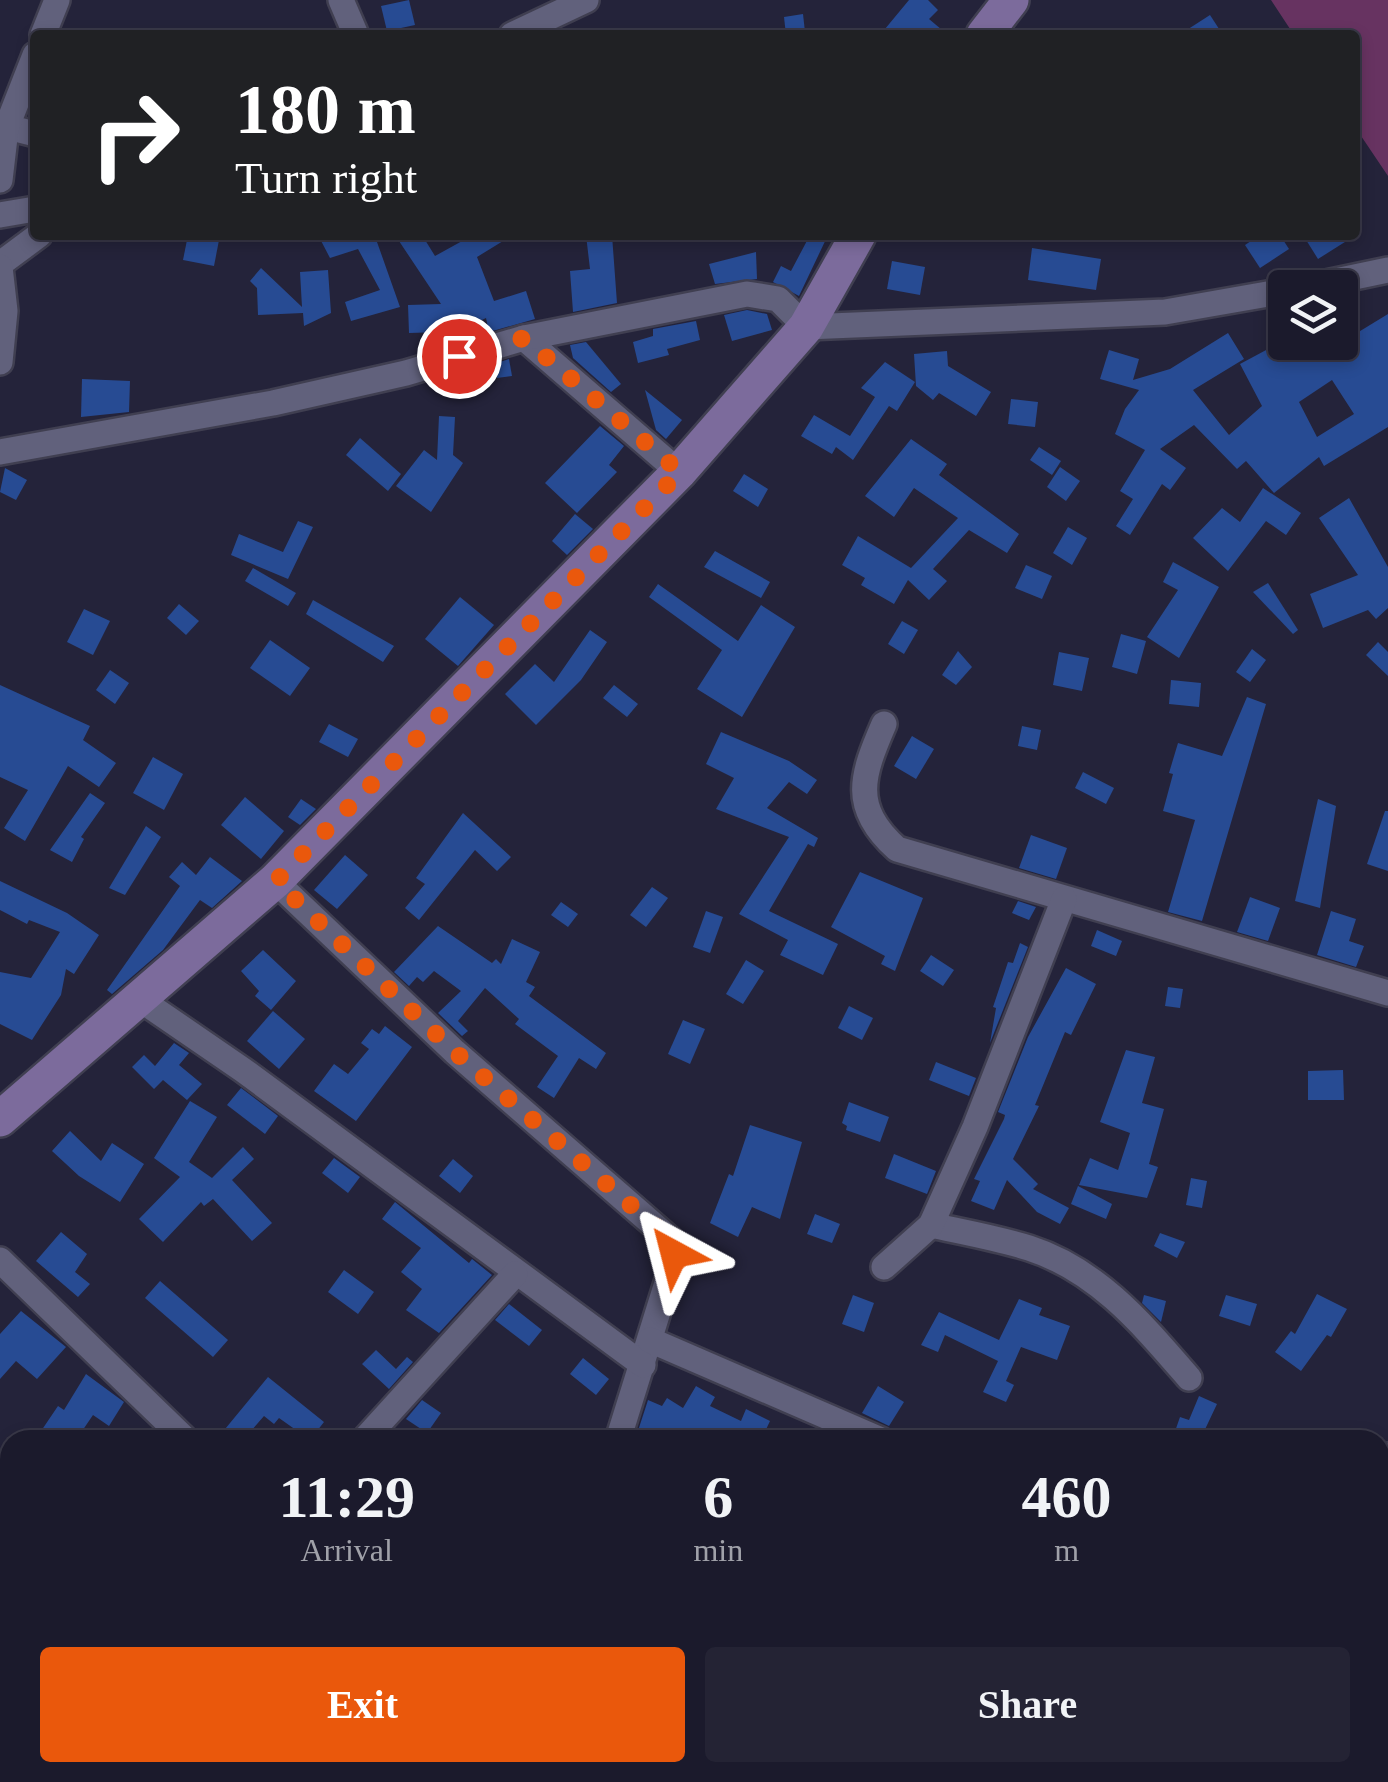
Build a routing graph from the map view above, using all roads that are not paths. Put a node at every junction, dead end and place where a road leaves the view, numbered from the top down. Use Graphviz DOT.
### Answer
graph roads {
  1 [pos="57,0"];
  2 [pos="341,0"];
  3 [pos="586,0"];
  4 [pos="1011,0"];
  5 [pos="45,30"];
  6 [pos="354,30"];
  7 [pos="523,30"];
  8 [pos="988,30"];
  9 [pos="30,67"];
  10 [pos="3,127"];
  11 [pos="30,133"];
  12 [pos="0,180"];
  13 [pos="30,210"];
  14 [pos="0,215"];
  15 [pos="32,240"];
  16 [pos="855,240"];
  17 [pos="0,265"];
  18 [pos="1388,270"];
  19 [pos="1358,276"];
  20 [pos="1268,293"];
  21 [pos="806,327"];
  22 [pos="524,338"];
  23 [pos="0,362"];
  24 [pos="0,452"];
  25 [pos="680,472"];
  26 [pos="884,724"];
  27 [pos="276,881"];
  28 [pos="1064,899"];
  29 [pos="1388,993"];
  30 [pos="141,1000"];
  31 [pos="0,1119"];
  32 [pos="930,1224"];
  33 [pos="0,1260"];
  34 [pos="884,1267"];
  35 [pos="515,1274"];
  36 [pos="650,1340"];
  37 [pos="643,1365"];
  38 [pos="1190,1378"];
  39 [pos="176,1430"];
  40 [pos="373,1430"];
  41 [pos="621,1430"];
  42 [pos="859,1430"];
  1 -- 5 [label="street"];
  2 -- 6 [label="street"];
  3 -- 7 [label="street"];
  4 -- 8 [label="street"];
  9 -- 10 [label="street"];
  10 -- 11 [label="street"];
  10 -- 12 [label="street"];
  13 -- 14 [label="street"];
  15 -- 17 [label="street"];
  16 -- 21 [label="street"];
  17 -- 23 [label="street"];
  18 -- 19 [label="street"];
  20 -- 21 [label="street"];
  21 -- 22 [label="street"];
  21 -- 25 [label="street"];
  22 -- 24 [label="street"];
  22 -- 25 [label="street"];
  25 -- 27 [label="street"];
  26 -- 28 [label="street"];
  27 -- 30 [label="street"];
  27 -- 36 [label="street"];
  28 -- 29 [label="street"];
  28 -- 32 [label="street"];
  30 -- 31 [label="street"];
  30 -- 35 [label="street"];
  32 -- 34 [label="street"];
  32 -- 38 [label="street"];
  33 -- 39 [label="street"];
  35 -- 37 [label="street"];
  35 -- 40 [label="street"];
  36 -- 37 [label="street"];
  36 -- 42 [label="street"];
  37 -- 41 [label="street"];
}
